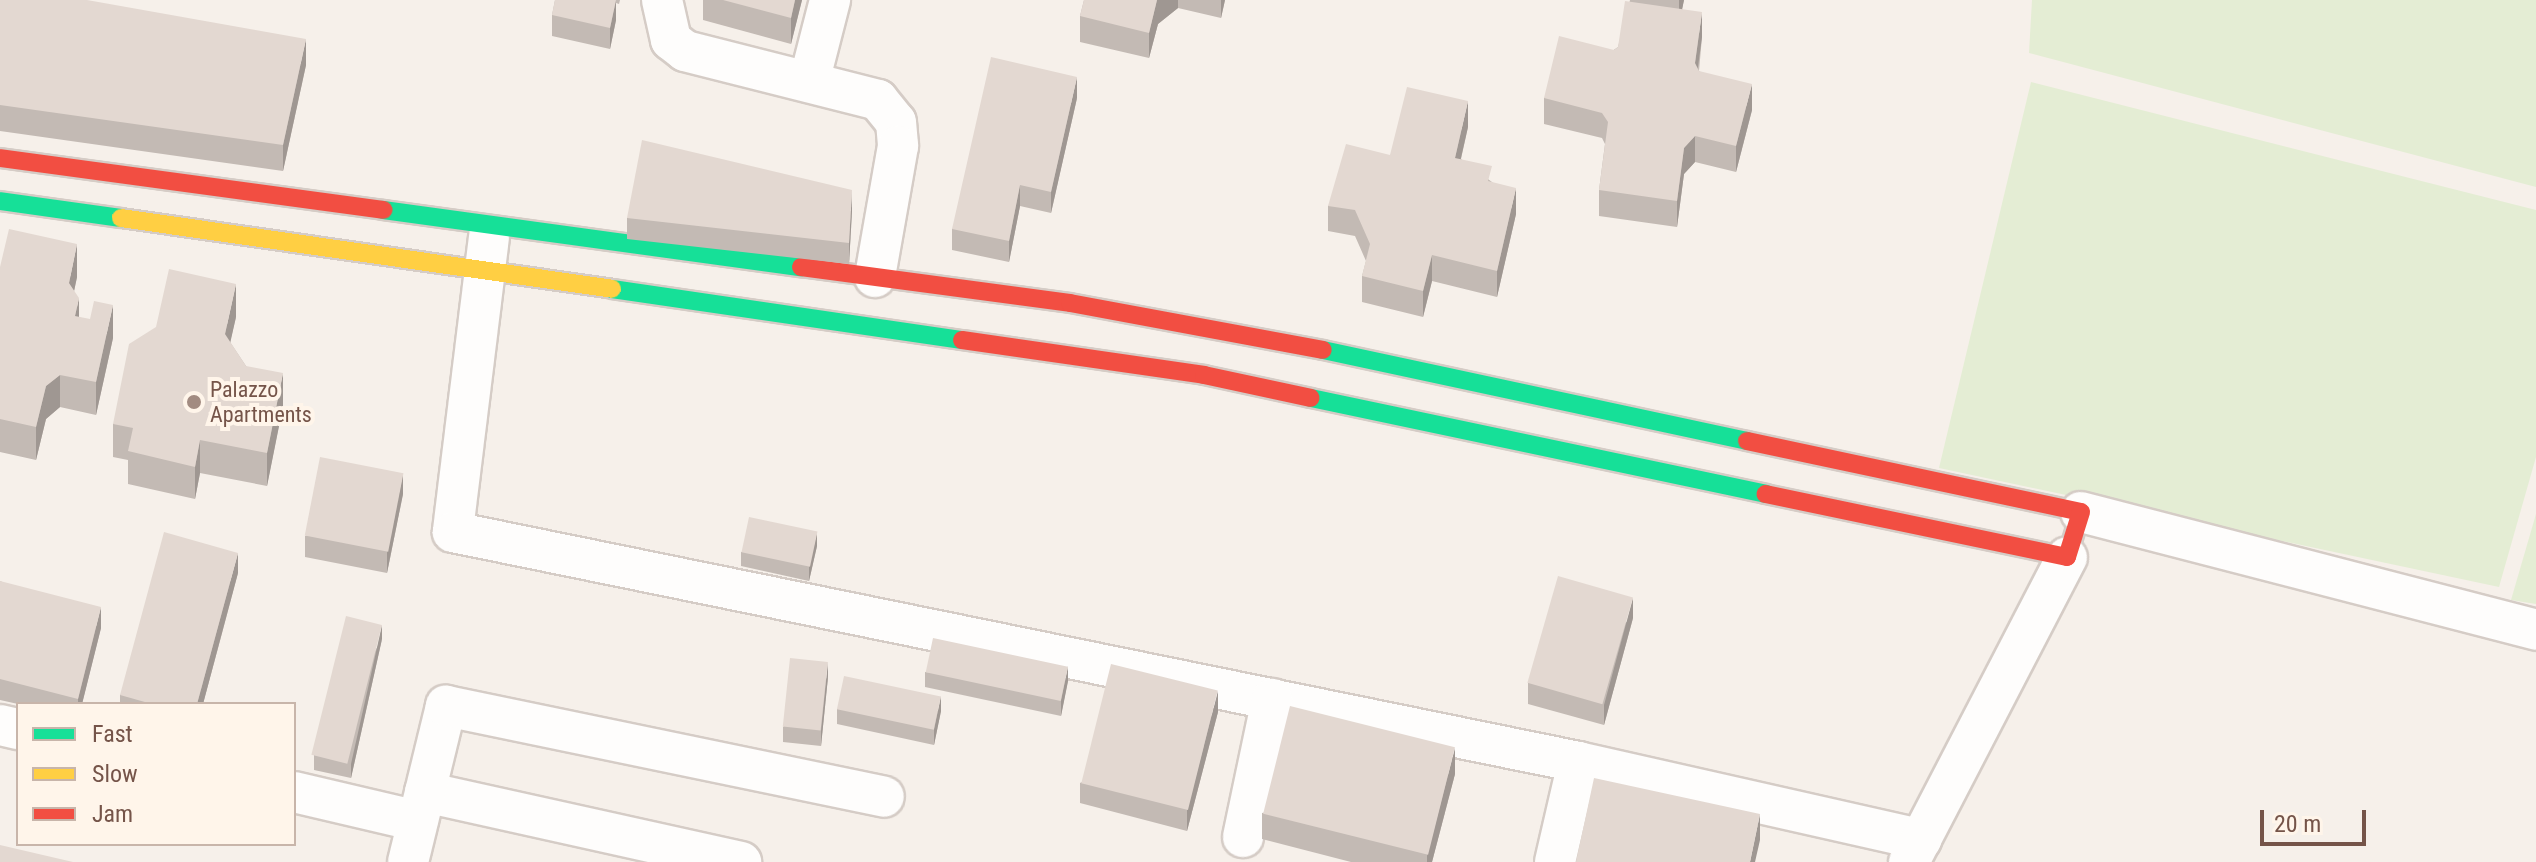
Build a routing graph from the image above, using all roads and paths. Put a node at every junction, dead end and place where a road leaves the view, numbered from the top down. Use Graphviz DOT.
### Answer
graph roads {
  1 [pos="662,0"];
  2 [pos="830,0"];
  3 [pos="809,82"];
  4 [pos="0,158"];
  5 [pos="0,201"];
  6 [pos="490,227"];
  7 [pos="484,273"];
  8 [pos="875,277"];
  9 [pos="2081,512"];
  10 [pos="2067,557"];
  11 [pos="2536,630"];
  12 [pos="1272,699"];
  13 [pos="1578,762"];
  14 [pos="296,792"];
  15 [pos="884,797"];
  16 [pos="422,806"];
  17 [pos="1243,837"];
  18 [pos="1915,851"];
  19 [pos="408,862"];
  20 [pos="741,862"];
  21 [pos="1555,862"];
  1 -- 3 [label="street"];
  2 -- 3 [label="street"];
  3 -- 8 [label="street"];
  4 -- 6 [label="street"];
  5 -- 7 [label="street"];
  6 -- 7 [label="street"];
  6 -- 8 [label="street"];
  7 -- 10 [label="street"];
  7 -- 12 [label="street"];
  8 -- 9 [label="street"];
  9 -- 10 [label="street"];
  9 -- 11 [label="street"];
  10 -- 18 [label="street"];
  12 -- 13 [label="street"];
  12 -- 17 [label="street"];
  13 -- 18 [label="street"];
  13 -- 21 [label="street"];
  14 -- 16 [label="street"];
  15 -- 16 [label="street"];
  16 -- 19 [label="street"];
  16 -- 20 [label="street"];
}
